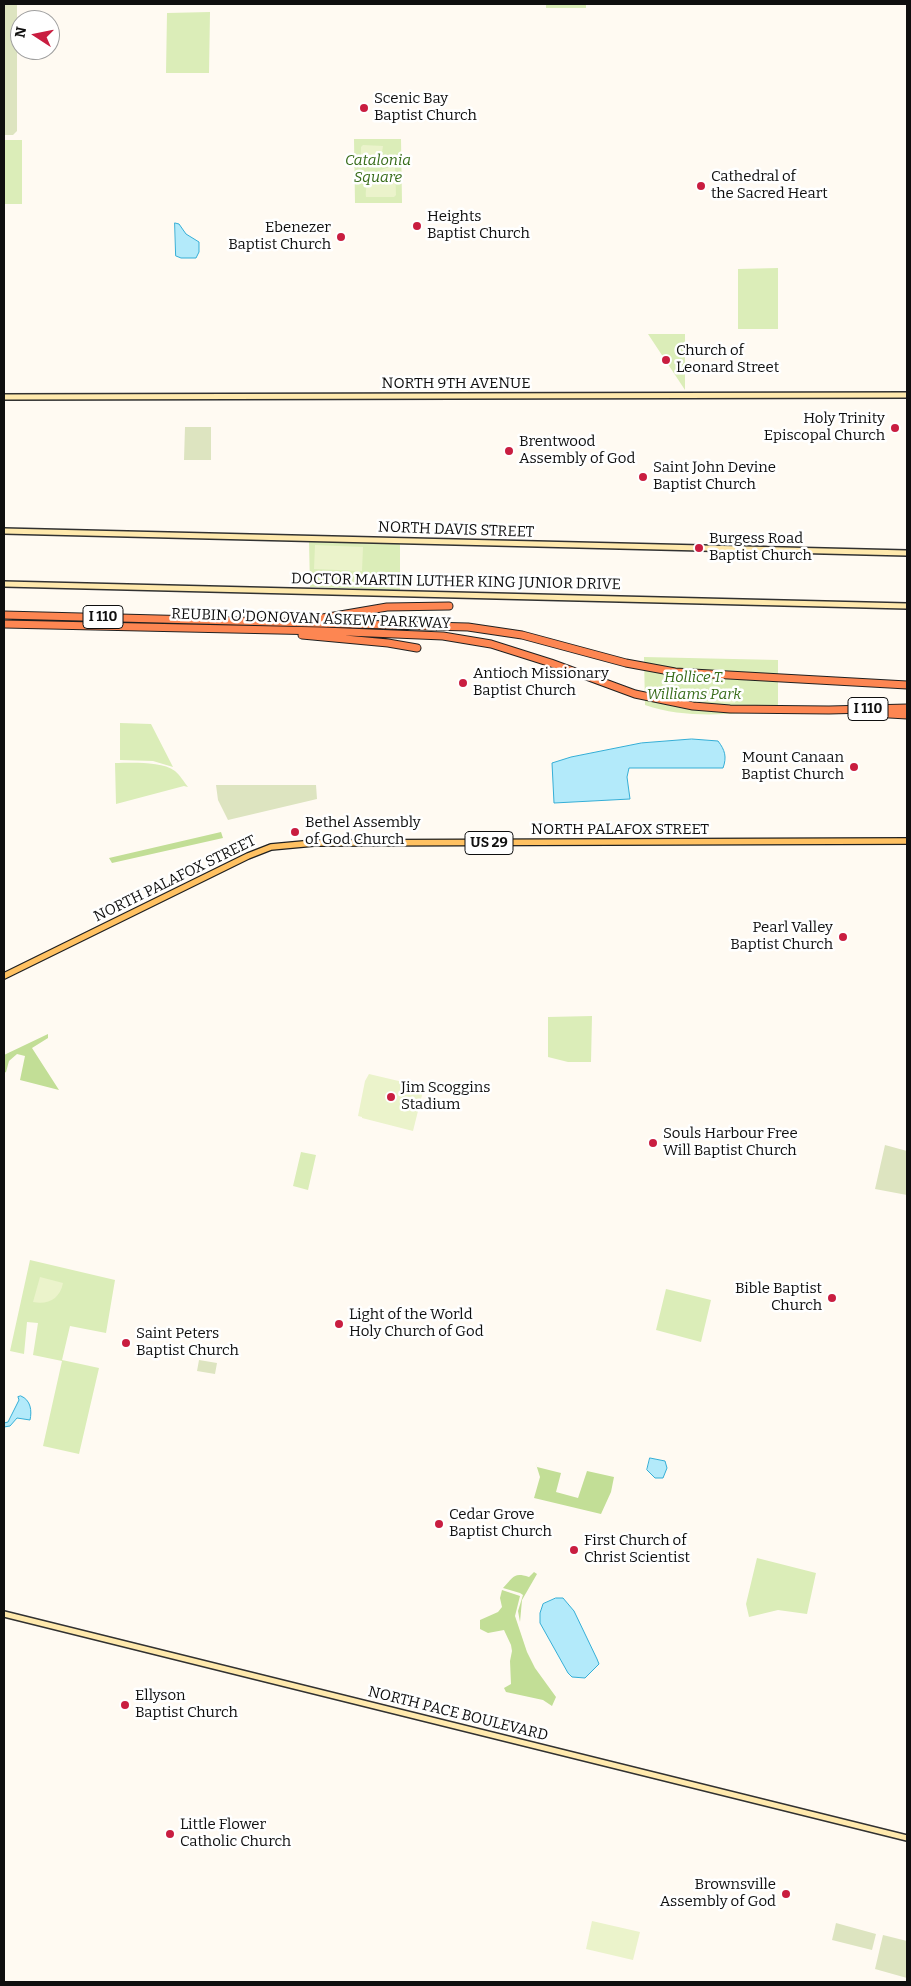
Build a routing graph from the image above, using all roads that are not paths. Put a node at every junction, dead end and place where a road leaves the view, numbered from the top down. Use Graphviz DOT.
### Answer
graph roads {
  1 [pos="907,395"];
  2 [pos="4,397"];
  3 [pos="4,531"];
  4 [pos="907,553"];
  5 [pos="4,584"];
  6 [pos="450,606"];
  7 [pos="907,606"];
  8 [pos="4,614"];
  9 [pos="292,623"];
  10 [pos="4,624"];
  11 [pos="202,624"];
  12 [pos="255,630"];
  13 [pos="417,648"];
  14 [pos="805,680"];
  15 [pos="907,680"];
  16 [pos="907,685"];
  17 [pos="907,708"];
  18 [pos="829,710"];
  19 [pos="907,715"];
  20 [pos="907,842"];
  21 [pos="4,976"];
  22 [pos="4,1614"];
  23 [pos="907,1838"];
  1 -- 2 [label="main road, NORTH 9TH AVENUE"];
  3 -- 4 [label="main road, NORTH DAVIS STREET"];
  5 -- 7 [label="main road, DOCTOR MARTIN LUTHER KING JUNIOR DRIVE"];
  6 -- 9 [label="highway"];
  8 -- 11 [label="highway, REUBIN O'DONOVAN ASKEW PARKWAY / I 110"];
  9 -- 11 [label="highway, REUBIN O'DONOVAN ASKEW PARKWAY / I 110"];
  9 -- 14 [label="highway, REUBIN O'DONOVAN ASKEW PARKWAY / I 110"];
  10 -- 11 [label="highway, REUBIN O'DONOVAN ASKEW PARKWAY / I 110"];
  11 -- 12 [label="highway, REUBIN O'DONOVAN ASKEW PARKWAY / I 110"];
  12 -- 13 [label="highway"];
  12 -- 18 [label="highway, REUBIN O'DONOVAN ASKEW PARKWAY / I 110"];
  14 -- 15 [label="highway"];
  14 -- 16 [label="highway, REUBIN O'DONOVAN ASKEW PARKWAY / I 110"];
  17 -- 18 [label="highway, REUBIN O'DONOVAN ASKEW PARKWAY / I 110"];
  18 -- 19 [label="highway"];
  20 -- 21 [label="main road, NORTH PALAFOX STREET / US 29"];
  22 -- 23 [label="main road, NORTH PACE BOULEVARD"];
}
